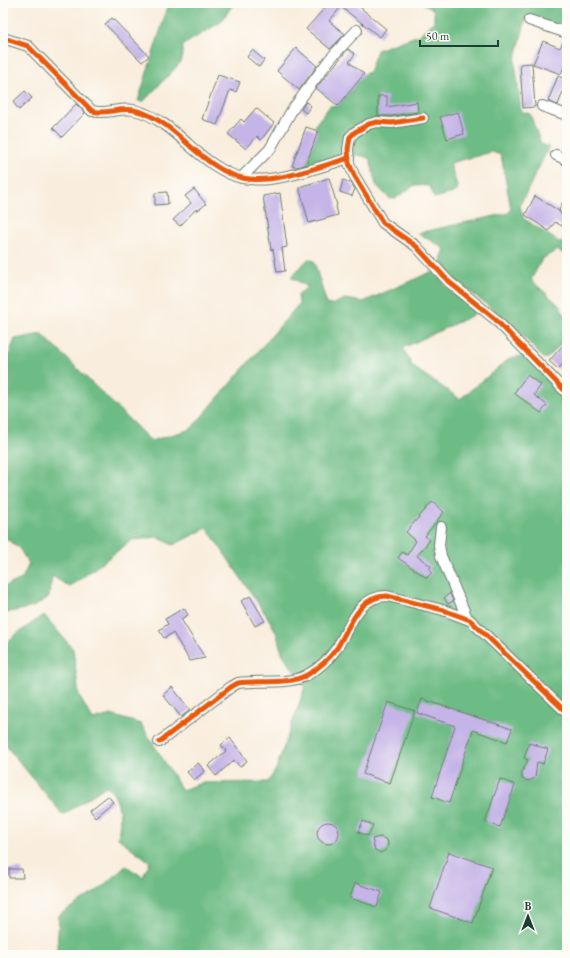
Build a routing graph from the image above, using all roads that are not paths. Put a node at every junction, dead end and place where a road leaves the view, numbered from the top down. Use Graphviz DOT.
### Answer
graph roads {
  1 [pos="529,20"];
  2 [pos="357,30"];
  3 [pos="567,33"];
  4 [pos="3,38"];
  5 [pos="542,106"];
  6 [pos="567,115"];
  7 [pos="423,118"];
  8 [pos="556,156"];
  9 [pos="349,158"];
  10 [pos="567,160"];
  11 [pos="241,178"];
  12 [pos="567,393"];
  13 [pos="441,527"];
  14 [pos="467,618"];
  15 [pos="567,713"];
  16 [pos="159,742"];
  1 -- 3 [label="street"];
  2 -- 11 [label="street"];
  4 -- 11 [label="street"];
  5 -- 6 [label="street"];
  7 -- 9 [label="street"];
  8 -- 10 [label="street"];
  9 -- 11 [label="street"];
  9 -- 12 [label="street"];
  13 -- 14 [label="street"];
  14 -- 15 [label="street"];
  14 -- 16 [label="street"];
}
